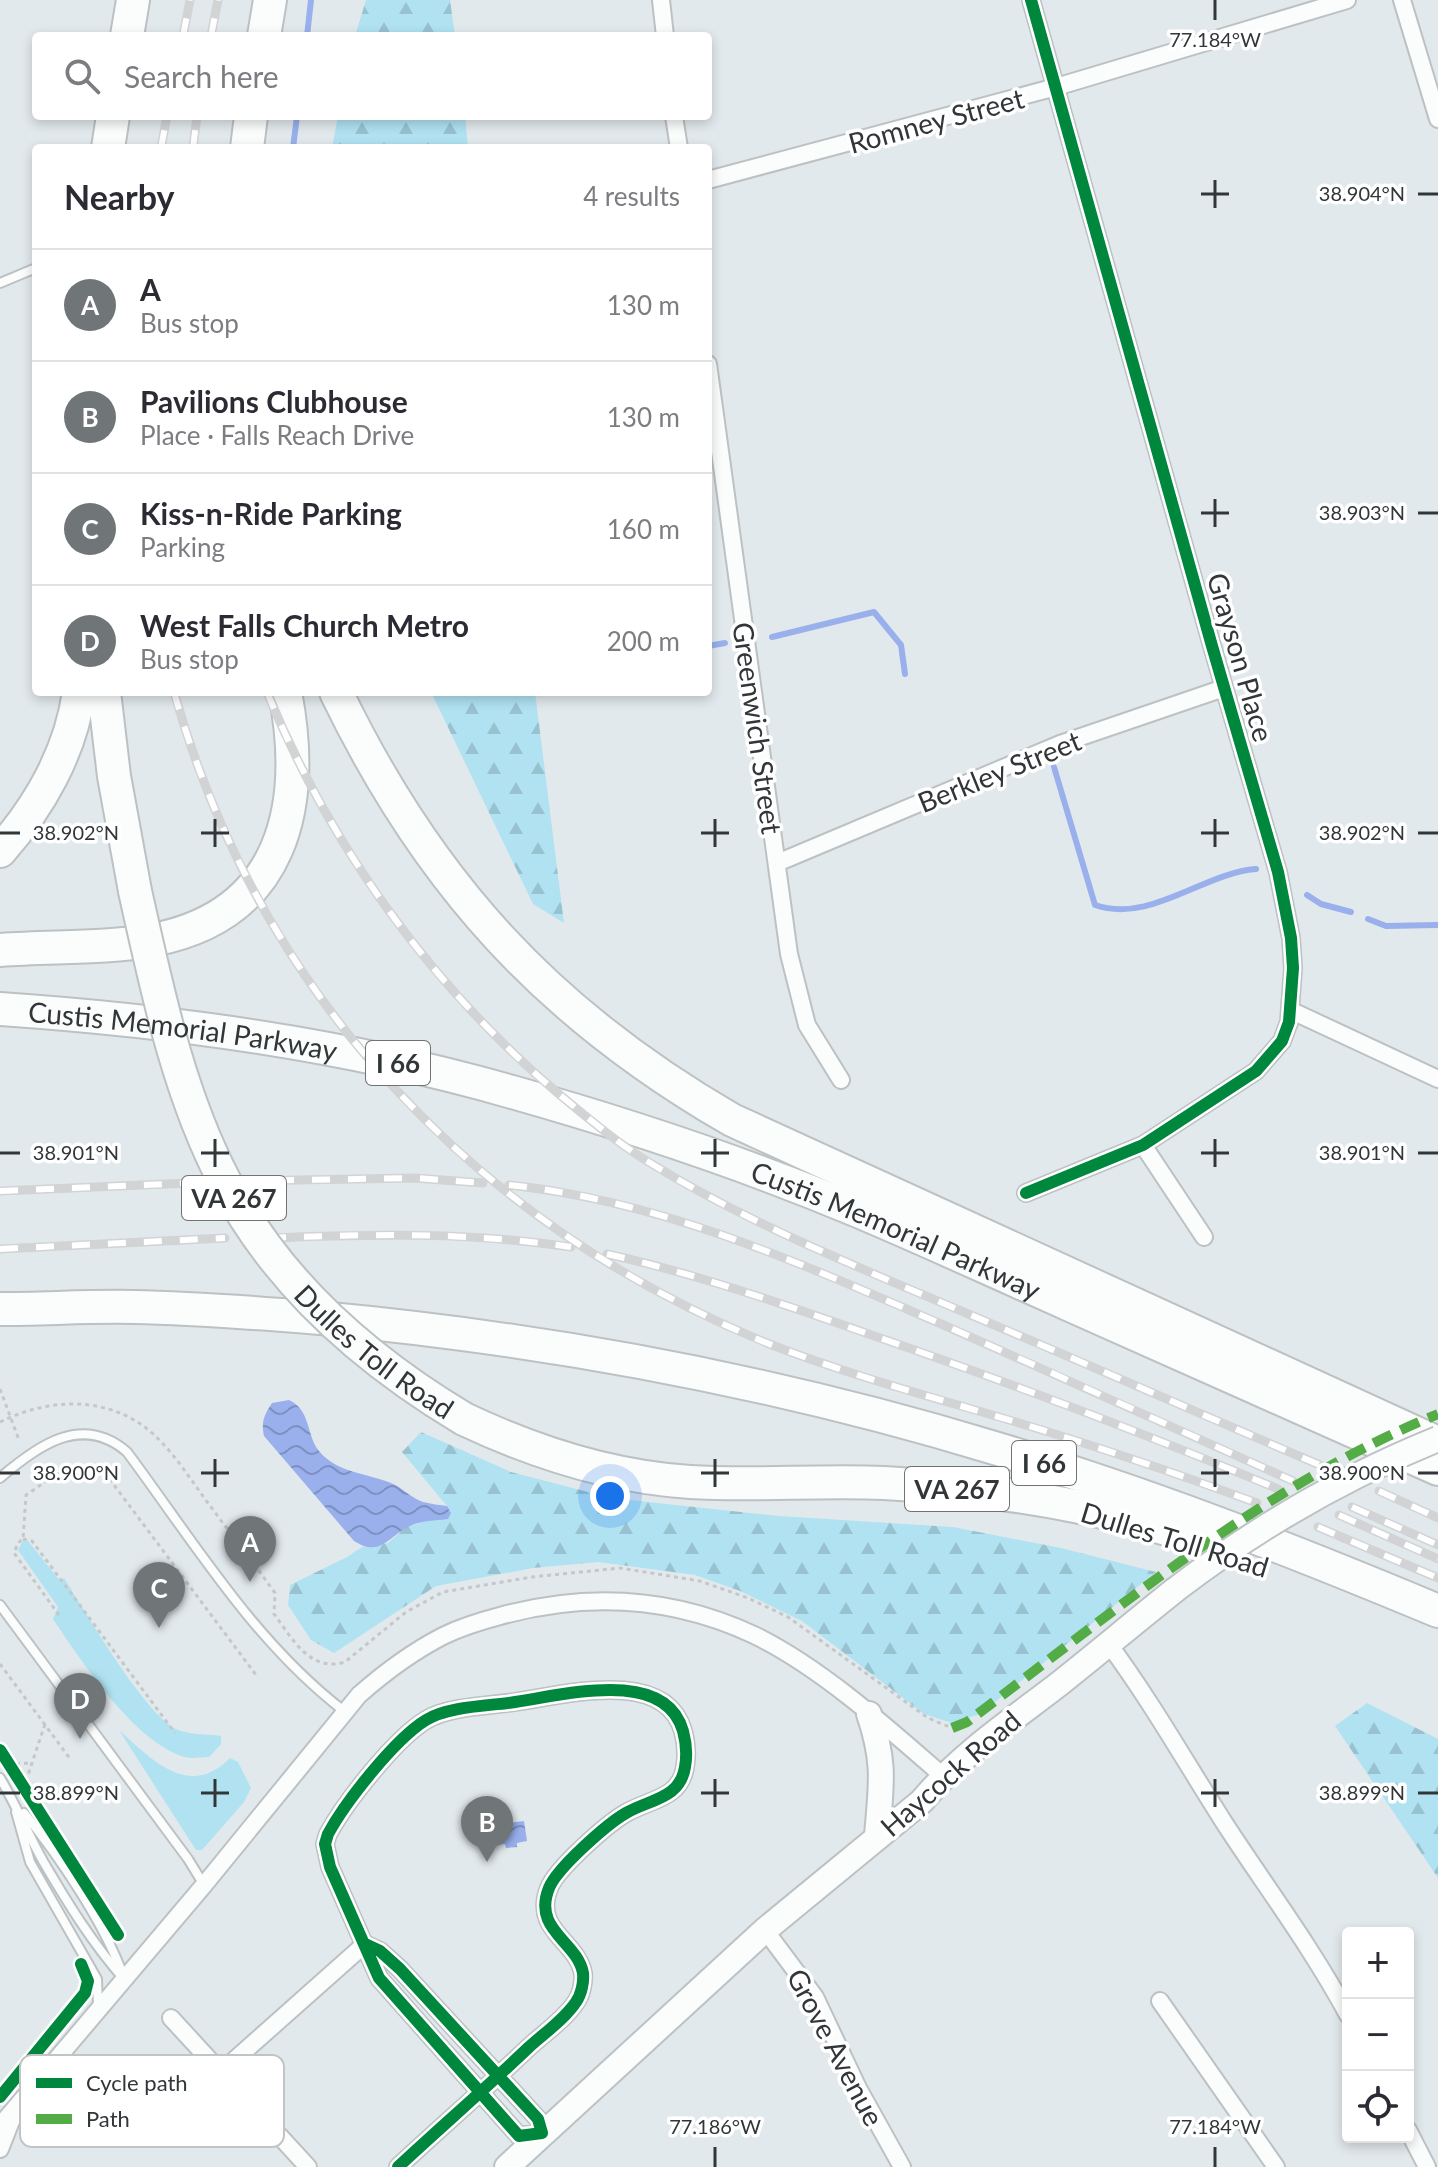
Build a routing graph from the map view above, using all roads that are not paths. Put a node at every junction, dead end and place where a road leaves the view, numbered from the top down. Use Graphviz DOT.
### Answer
graph roads {
  1 [pos="133,0"];
  2 [pos="270,0"];
  3 [pos="661,0"];
  4 [pos="1031,0"];
  5 [pos="1347,0"];
  6 [pos="1402,0"];
  7 [pos="128,32"];
  8 [pos="265,32"];
  9 [pos="665,32"];
  10 [pos="1056,87"];
  11 [pos="1438,119"];
  12 [pos="112,120"];
  13 [pos="250,120"];
  14 [pos="675,120"];
  15 [pos="109,144"];
  16 [pos="248,144"];
  17 [pos="678,144"];
  18 [pos="712,179"];
  19 [pos="32,270"];
  20 [pos="0,283"];
  21 [pos="712,392"];
  22 [pos="1224,688"];
  23 [pos="78,696"];
  24 [pos="104,696"];
  25 [pos="286,696"];
  26 [pos="338,696"];
  27 [pos="0,851"];
  28 [pos="777,863"];
  29 [pos="0,950"];
  30 [pos="0,1009"];
  31 [pos="1292,1011"];
  32 [pos="1438,1079"];
  33 [pos="841,1080"];
  34 [pos="1143,1145"];
  35 [pos="1026,1193"];
  36 [pos="1204,1237"];
  37 [pos="0,1309"];
  38 [pos="317,1318"];
  39 [pos="0,1325"];
  40 [pos="1438,1441"];
  41 [pos="1438,1469"];
  42 [pos="0,1478"];
  43 [pos="0,1605"];
  44 [pos="1438,1611"];
  45 [pos="1438,1632"];
  46 [pos="1108,1643"];
  47 [pos="344,1711"];
  48 [pos="869,1714"];
  49 [pos="943,1776"];
  50 [pos="0,1778"];
  51 [pos="13,1800"];
  52 [pos="877,1836"];
  53 [pos="204,1885"];
  54 [pos="765,1930"];
  55 [pos="365,1944"];
  56 [pos="124,1979"];
  57 [pos="1160,2001"];
  58 [pos="1342,2004"];
  59 [pos="96,2012"];
  60 [pos="171,2018"];
  61 [pos="60,2055"];
  62 [pos="205,2055"];
  63 [pos="240,2055"];
  64 [pos="499,2075"];
  65 [pos="481,2091"];
  66 [pos="19,2103"];
  67 [pos="0,2126"];
  68 [pos="542,2133"];
  69 [pos="284,2141"];
  70 [pos="1414,2142"];
  71 [pos="0,2149"];
  72 [pos="308,2167"];
  73 [pos="398,2167"];
  74 [pos="507,2167"];
  75 [pos="902,2167"];
  76 [pos="1276,2167"];
  77 [pos="1427,2167"];
  1 -- 7 [label="highway"];
  2 -- 8 [label="highway"];
  3 -- 9 [label="street"];
  4 -- 10 [label="street, Grayson Place"];
  5 -- 10 [label="street, Romney Street"];
  6 -- 11 [label="street"];
  10 -- 18 [label="street, Romney Street"];
  10 -- 22 [label="street, Grayson Place"];
  12 -- 15 [label="highway"];
  13 -- 16 [label="highway"];
  14 -- 17 [label="street"];
  19 -- 20 [label="lane"];
  21 -- 28 [label="street, Greenwich Street"];
  22 -- 28 [label="street, Berkley Street"];
  22 -- 31 [label="street, Grayson Place"];
  23 -- 27 [label="highway"];
  24 -- 45 [label="highway, Dulles Toll Road / VA 267, bridge"];
  25 -- 29 [label="highway"];
  26 -- 40 [label="highway"];
  28 -- 33 [label="street, Greenwich Street"];
  30 -- 41 [label="highway, Custis Memorial Parkway / I 66"];
  31 -- 32 [label="street"];
  31 -- 34 [label="street, Grayson Place"];
  34 -- 35 [label="street, Grayson Place"];
  34 -- 36 [label="street"];
  37 -- 38 [label="highway, I 66"];
  38 -- 39 [label="highway"];
  38 -- 44 [label="highway, I 66"];
  40 -- 46 [label="main road, Haycock Road, bridge"];
  42 -- 47 [label="lane"];
  43 -- 53 [label="lane"];
  46 -- 49 [label="main road, Haycock Road"];
  46 -- 58 [label="street"];
  47 -- 48 [label="street"];
  47 -- 53 [label="street"];
  48 -- 49 [label="street"];
  48 -- 52 [label="main road"];
  49 -- 52 [label="main road, Haycock Road"];
  50 -- 51 [label="lane"];
  51 -- 56 [label="lane"];
  51 -- 56 [label="lane"];
  51 -- 59 [label="lane"];
  52 -- 54 [label="main road, Haycock Road"];
  53 -- 56 [label="street"];
  54 -- 68 [label="main road, Haycock Road"];
  54 -- 75 [label="street, Grove Avenue"];
  55 -- 63 [label="street"];
  55 -- 64 [label="street"];
  55 -- 64 [label="street"];
  55 -- 65 [label="street"];
  56 -- 59 [label="street"];
  57 -- 76 [label="street"];
  59 -- 61 [label="street"];
  60 -- 62 [label="street"];
  64 -- 65 [label="street"];
  64 -- 68 [label="street"];
  65 -- 68 [label="street"];
  65 -- 73 [label="street"];
  66 -- 67 [label="street"];
  66 -- 71 [label="street"];
  68 -- 74 [label="main road, Haycock Road"];
  69 -- 72 [label="street"];
  70 -- 77 [label="street"];
}
